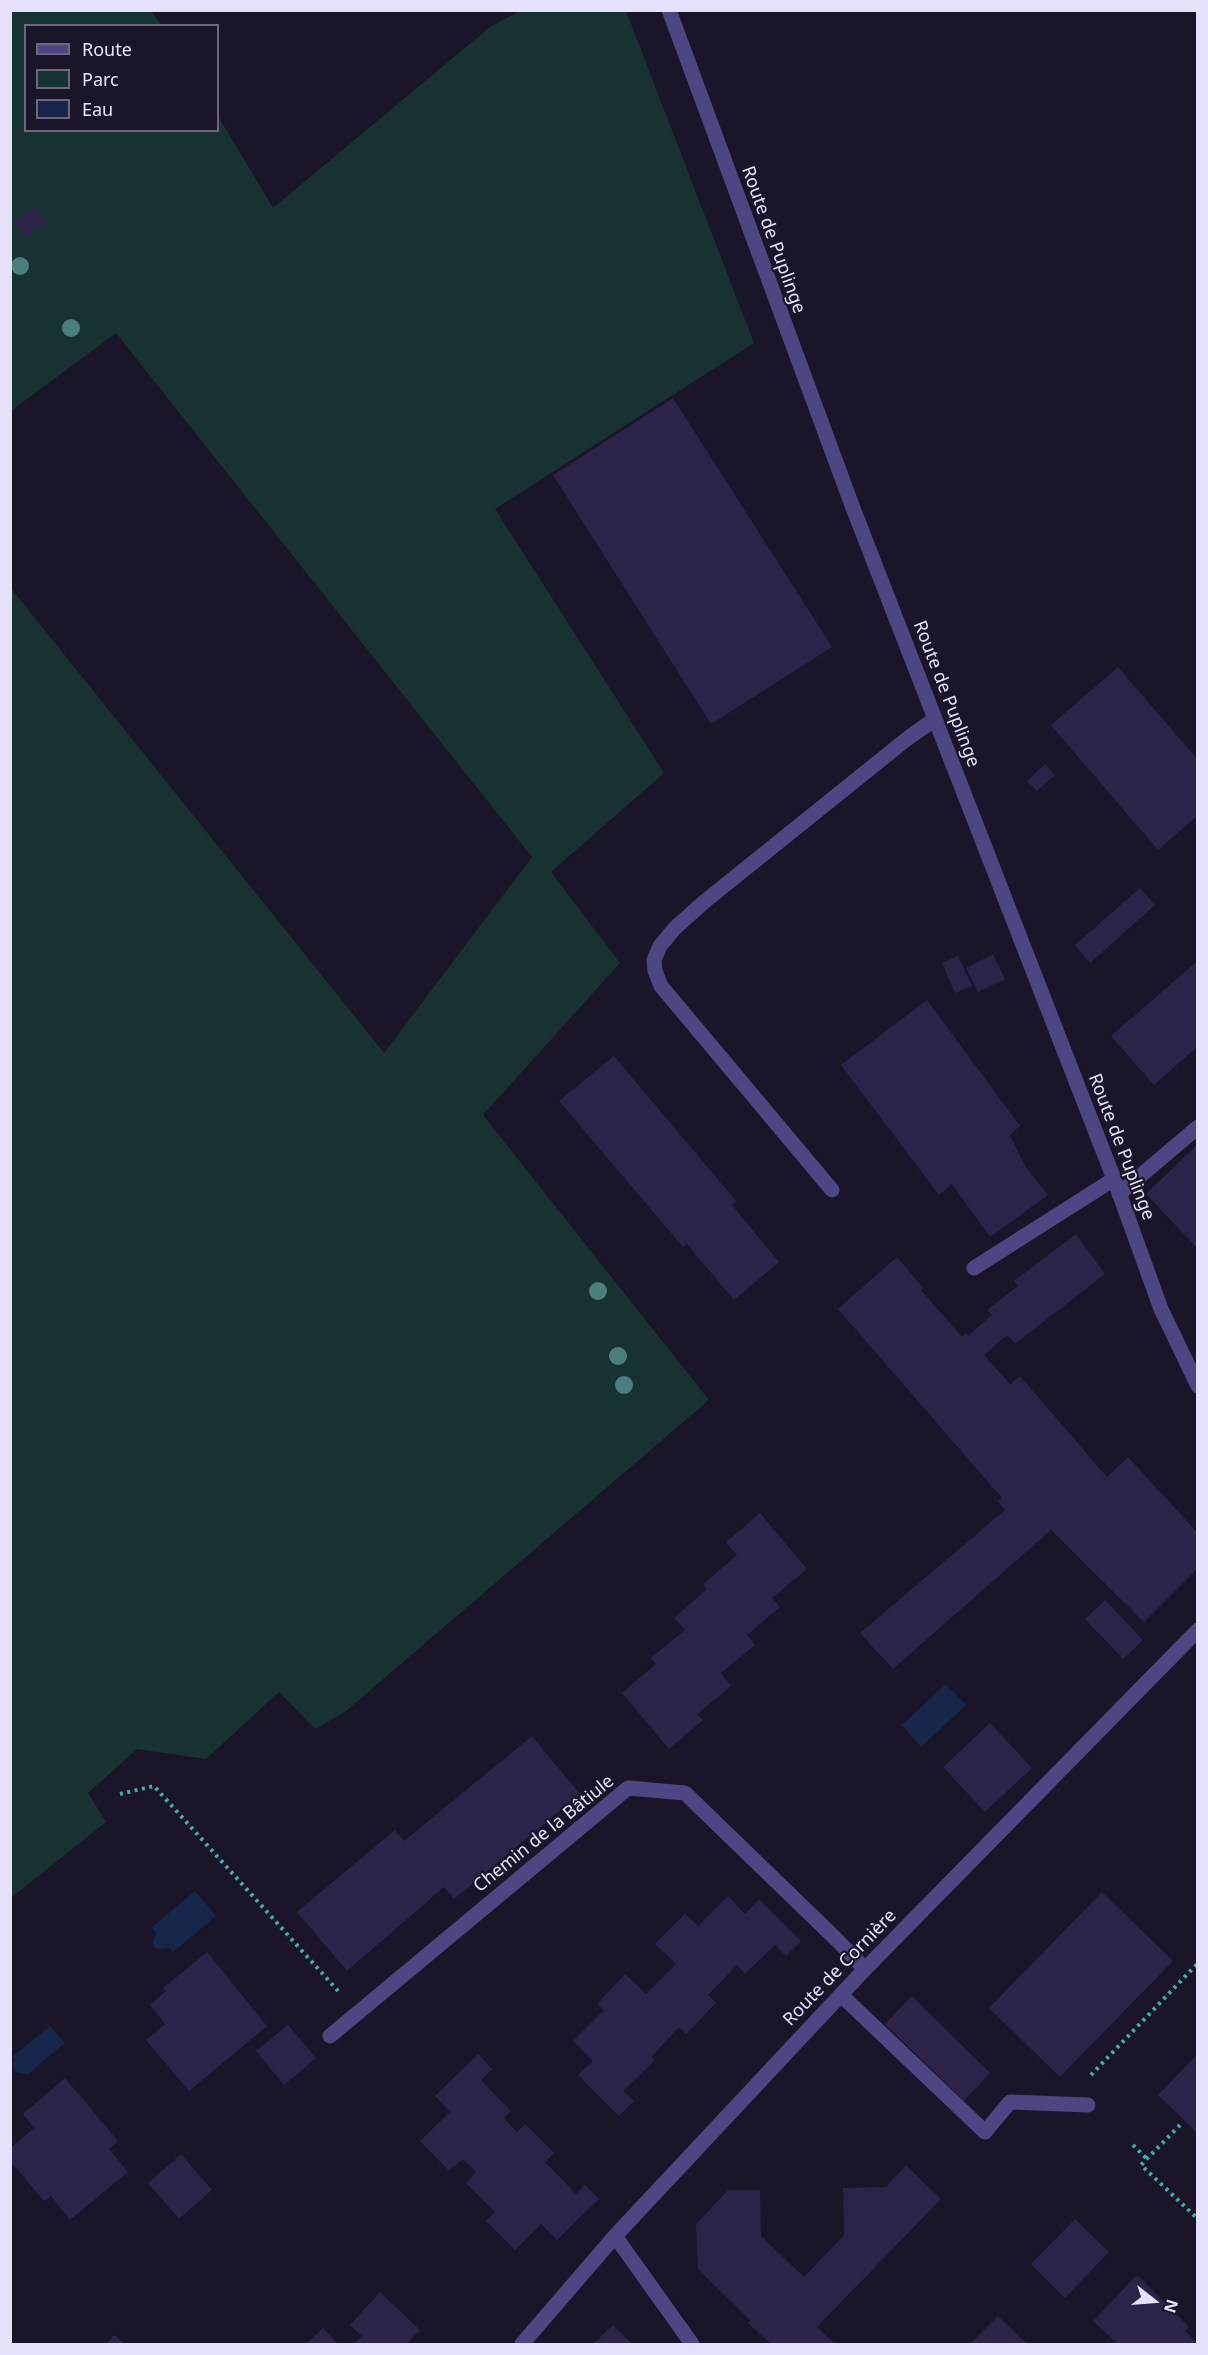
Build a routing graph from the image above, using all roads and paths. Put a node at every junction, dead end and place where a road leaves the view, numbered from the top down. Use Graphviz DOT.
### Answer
graph roads {
  1 [pos="669,10"];
  2 [pos="935,719"];
  3 [pos="1197,1127"];
  4 [pos="1116,1186"];
  5 [pos="832,1190"];
  6 [pos="974,1268"];
  7 [pos="1197,1386"];
  8 [pos="1197,1630"];
  9 [pos="120,1794"];
  10 [pos="1197,1963"];
  11 [pos="865,1969"];
  12 [pos="840,1995"];
  13 [pos="358,2013"];
  14 [pos="330,2036"];
  15 [pos="1064,2104"];
  16 [pos="1088,2105"];
  17 [pos="1180,2125"];
  18 [pos="1133,2145"];
  19 [pos="1147,2159"];
  20 [pos="1197,2219"];
  21 [pos="615,2236"];
  22 [pos="522,2344"];
  23 [pos="692,2344"];
  1 -- 2 [label="street, Route de Puplinge"];
  2 -- 4 [label="street, Route de Puplinge"];
  2 -- 5 [label="street"];
  3 -- 4 [label="street"];
  4 -- 6 [label="street"];
  4 -- 7 [label="street, Route de Puplinge"];
  8 -- 11 [label="street, Route de Cornière"];
  9 -- 13 [label="path"];
  10 -- 15 [label="path"];
  11 -- 12 [label="street, Route de Cornière"];
  11 -- 13 [label="street, Chemin de la Bâtiule"];
  12 -- 15 [label="street"];
  12 -- 21 [label="street, Route de Cornière"];
  13 -- 14 [label="street, Chemin de la Bâtiule"];
  15 -- 16 [label="street"];
  17 -- 19 [label="path"];
  18 -- 19 [label="path"];
  19 -- 20 [label="path"];
  21 -- 22 [label="street, Route de Cornière"];
  21 -- 23 [label="street"];
}
